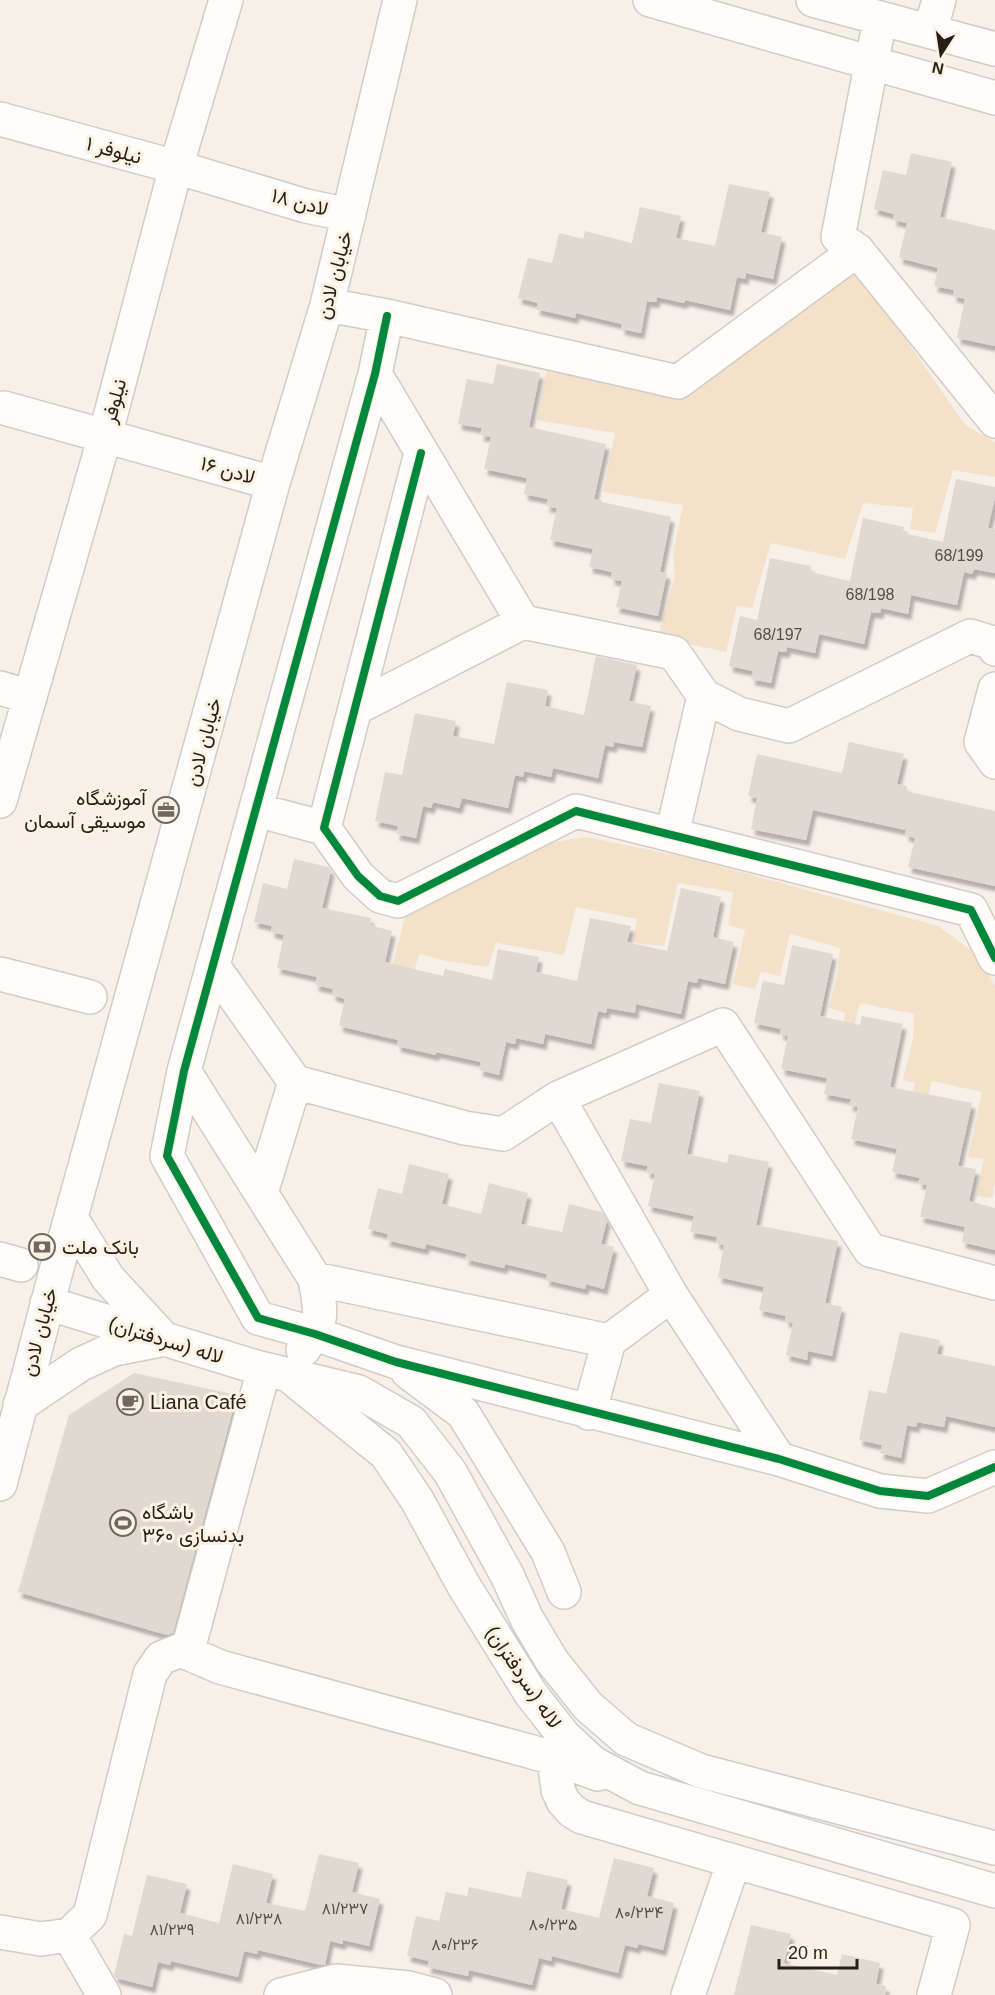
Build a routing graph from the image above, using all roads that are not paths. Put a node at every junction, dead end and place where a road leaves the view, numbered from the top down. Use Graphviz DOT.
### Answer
graph roads {
  1 [pos="226,0"];
  2 [pos="400,0"];
  3 [pos="650,0"];
  4 [pos="813,0"];
  5 [pos="939,0"];
  6 [pos="880,19"];
  7 [pos="930,31"];
  8 [pos="995,49"];
  9 [pos="871,64"];
  10 [pos="995,98"];
  11 [pos="0,119"];
  12 [pos="176,167"];
  13 [pos="250,188"];
  14 [pos="350,215"];
  15 [pos="857,250"];
  16 [pos="327,305"];
  17 [pos="387,316"];
  18 [pos="375,374"];
  19 [pos="4,408"];
  20 [pos="995,421"];
  21 [pos="105,436"];
  22 [pos="421,453"];
  23 [pos="273,483"];
  24 [pos="523,622"];
  25 [pos="995,649"];
  26 [pos="995,688"];
  27 [pos="15,693"];
  28 [pos="704,696"];
  29 [pos="356,708"];
  30 [pos="995,762"];
  31 [pos="0,801"];
  32 [pos="256,810"];
  33 [pos="324,828"];
  34 [pos="672,835"];
  35 [pos="995,958"];
  36 [pos="213,966"];
  37 [pos="0,974"];
  38 [pos="90,997"];
  39 [pos="184,1071"];
  40 [pos="295,1082"];
  41 [pos="558,1098"];
  42 [pos="261,1194"];
  43 [pos="71,1218"];
  44 [pos="315,1279"];
  45 [pos="995,1283"];
  46 [pos="671,1295"];
  47 [pos="47,1303"];
  48 [pos="315,1334"];
  49 [pos="164,1340"];
  50 [pos="609,1341"];
  51 [pos="396,1362"];
  52 [pos="269,1370"];
  53 [pos="20,1405"];
  54 [pos="589,1413"];
  55 [pos="779,1459"];
  56 [pos="995,1467"];
  57 [pos="0,1484"];
  58 [pos="548,1552"];
  59 [pos="507,1575"];
  60 [pos="564,1592"];
  61 [pos="184,1652"];
  62 [pos="588,1706"];
  63 [pos="559,1747"];
  64 [pos="995,1848"];
  65 [pos="734,1861"];
  66 [pos="995,1891"];
  67 [pos="0,1932"];
  68 [pos="69,1935"];
  69 [pos="104,1995"];
  70 [pos="281,1995"];
  71 [pos="435,1995"];
  72 [pos="688,1995"];
  73 [pos="934,1995"];
  1 -- 12 [label="street, نیلوفر"];
  2 -- 14 [label="street, خیابان لادن"];
  3 -- 9 [label="street"];
  4 -- 6 [label="street"];
  5 -- 7 [label="street"];
  6 -- 7 [label="street"];
  6 -- 9 [label="street"];
  7 -- 8 [label="street"];
  9 -- 10 [label="street"];
  9 -- 15 [label="street"];
  11 -- 12 [label="street, ۱ نیلوفر"];
  12 -- 13 [label="street, ۱ نیلوفر"];
  12 -- 21 [label="street, نیلوفر"];
  13 -- 14 [label="street, ۱۸ لادن"];
  14 -- 16 [label="street, خیابان لادن"];
  15 -- 17 [label="street"];
  15 -- 20 [label="street"];
  16 -- 17 [label="street"];
  16 -- 23 [label="street, خیابان لادن"];
  17 -- 18 [label="street"];
  18 -- 22 [label="street"];
  18 -- 32 [label="street"];
  19 -- 21 [label="street, ۱۶ لادن"];
  21 -- 23 [label="street, ۱۶ لادن"];
  21 -- 27 [label="street, نیلوفر"];
  22 -- 24 [label="street"];
  22 -- 29 [label="street"];
  23 -- 43 [label="street, خیابان لادن"];
  24 -- 28 [label="street"];
  24 -- 29 [label="street"];
  25 -- 28 [label="street"];
  26 -- 30 [label="street"];
  27 -- 31 [label="street, نیلوفر"];
  28 -- 34 [label="street"];
  29 -- 33 [label="street"];
  32 -- 33 [label="street"];
  32 -- 36 [label="street"];
  33 -- 34 [label="street"];
  34 -- 35 [label="street"];
  36 -- 39 [label="street"];
  36 -- 40 [label="street"];
  37 -- 38 [label="street"];
  39 -- 42 [label="street"];
  39 -- 48 [label="street"];
  40 -- 41 [label="street"];
  40 -- 42 [label="street"];
  41 -- 45 [label="street"];
  41 -- 46 [label="street"];
  42 -- 44 [label="street"];
  43 -- 47 [label="street, خیابان لادن"];
  43 -- 49 [label="street"];
  44 -- 48 [label="street"];
  44 -- 50 [label="street"];
  46 -- 50 [label="street"];
  46 -- 55 [label="street"];
  47 -- 49 [label="street, لاله (سردفتران)"];
  47 -- 53 [label="street, خیابان لادن"];
  48 -- 51 [label="street"];
  48 -- 52 [label="street"];
  49 -- 52 [label="street, لاله (سردفتران)"];
  49 -- 53 [label="street"];
  50 -- 54 [label="street"];
  51 -- 54 [label="street"];
  51 -- 58 [label="street"];
  52 -- 59 [label="street, لاله (سردفتران)"];
  52 -- 61 [label="street"];
  52 -- 63 [label="street, لاله (سردفتران)"];
  53 -- 57 [label="street, خیابان لادن"];
  54 -- 55 [label="street"];
  55 -- 56 [label="street"];
  58 -- 59 [label="street"];
  58 -- 60 [label="street"];
  59 -- 62 [label="street, لاله (سردفتران)"];
  61 -- 63 [label="street"];
  61 -- 68 [label="street"];
  62 -- 63 [label="street"];
  62 -- 64 [label="street, لاله (سردفتران)"];
  63 -- 65 [label="street"];
  63 -- 66 [label="street"];
  65 -- 72 [label="street"];
  65 -- 73 [label="street"];
  67 -- 68 [label="street"];
  68 -- 69 [label="street"];
  70 -- 71 [label="street"];
}
